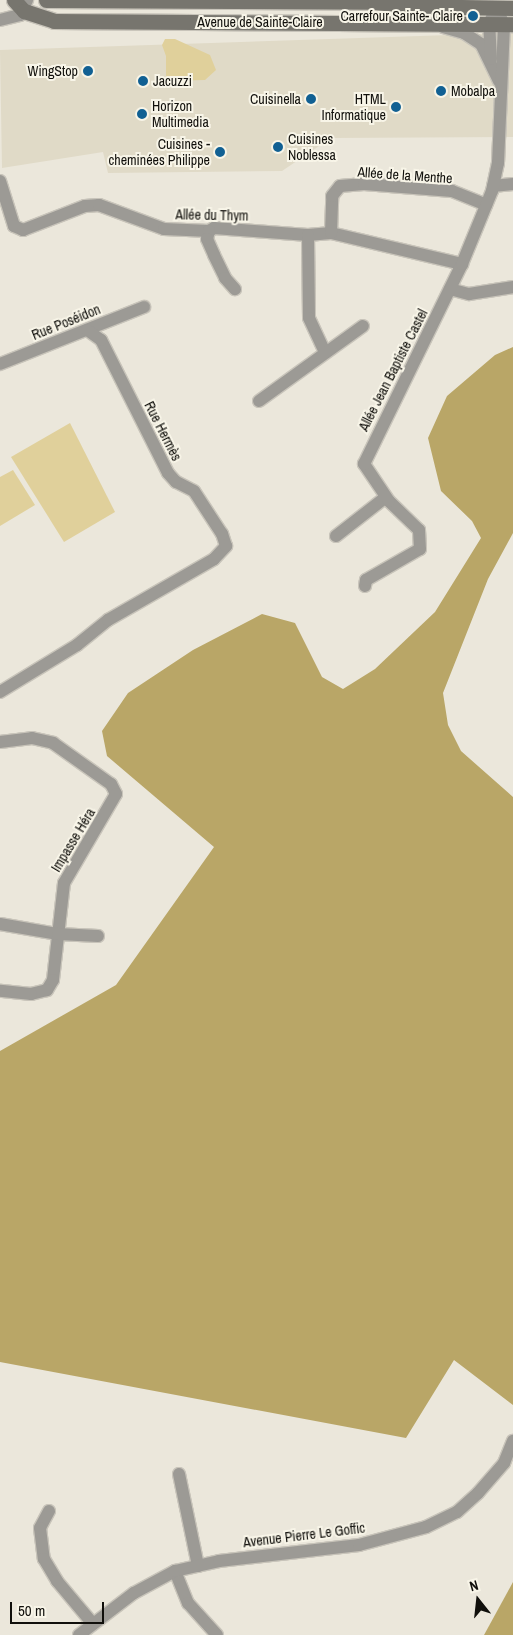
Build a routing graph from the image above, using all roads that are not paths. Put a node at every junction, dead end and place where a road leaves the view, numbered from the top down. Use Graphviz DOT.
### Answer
graph roads {
  1 [pos="14,0"];
  2 [pos="46,0"];
  3 [pos="513,0"];
  4 [pos="375,2"];
  5 [pos="26,6"];
  6 [pos="496,8"];
  7 [pos="513,8"];
  8 [pos="0,20"];
  9 [pos="431,24"];
  10 [pos="502,24"];
  11 [pos="491,60"];
  12 [pos="500,83"];
  13 [pos="0,181"];
  14 [pos="513,184"];
  15 [pos="493,186"];
  16 [pos="486,205"];
  17 [pos="209,231"];
  18 [pos="331,233"];
  19 [pos="308,235"];
  20 [pos="462,264"];
  21 [pos="513,286"];
  22 [pos="235,289"];
  23 [pos="450,289"];
  24 [pos="144,308"];
  25 [pos="363,326"];
  26 [pos="87,330"];
  27 [pos="325,353"];
  28 [pos="0,364"];
  29 [pos="259,401"];
  30 [pos="386,497"];
  31 [pos="336,536"];
  32 [pos="365,586"];
  33 [pos="0,692"];
  34 [pos="0,742"];
  35 [pos="0,924"];
  36 [pos="58,934"];
  37 [pos="98,936"];
  38 [pos="0,991"];
  39 [pos="513,1441"];
  40 [pos="179,1474"];
  41 [pos="49,1511"];
  42 [pos="198,1566"];
  43 [pos="175,1571"];
  44 [pos="93,1624"];
  45 [pos="78,1635"];
  46 [pos="217,1635"];
  1 -- 5 [label="main road"];
  2 -- 4 [label="main road, Avenue de Sainte-Claire"];
  3 -- 4 [label="street, Avenue de Sainte-Claire"];
  4 -- 6 [label="main road, Avenue de Sainte-Claire"];
  5 -- 8 [label="street"];
  5 -- 9 [label="main road, Avenue de Sainte-Claire"];
  6 -- 7 [label="main road, Avenue de Sainte-Claire"];
  6 -- 10 [label="street"];
  9 -- 10 [label="main road, Avenue de Sainte-Claire"];
  9 -- 11 [label="street"];
  10 -- 11 [label="street"];
  10 -- 12 [label="street, Allée Jean Baptiste Castel"];
  11 -- 12 [label="street"];
  12 -- 15 [label="street, Allée Jean Baptiste Castel"];
  13 -- 17 [label="street, Allée du Thym"];
  14 -- 15 [label="street"];
  15 -- 16 [label="street, Allée Jean Baptiste Castel"];
  16 -- 18 [label="street, Allée de la Menthe"];
  16 -- 20 [label="street, Allée Jean Baptiste Castel"];
  17 -- 19 [label="street, Allée du Thym"];
  17 -- 22 [label="street"];
  18 -- 19 [label="street, Allée du Thym"];
  18 -- 20 [label="street, Allée du Thym"];
  19 -- 27 [label="street"];
  20 -- 23 [label="street, Allée Jean Baptiste Castel"];
  21 -- 23 [label="street"];
  23 -- 30 [label="street, Allée Jean Baptiste Castel"];
  24 -- 26 [label="street, Rue Poséidon"];
  25 -- 27 [label="street"];
  26 -- 28 [label="street, Rue Poséidon"];
  26 -- 33 [label="street, Rue Hermès"];
  27 -- 29 [label="street"];
  30 -- 31 [label="street"];
  30 -- 32 [label="street, Allée Jean Baptiste Castel"];
  34 -- 36 [label="street, Impasse Héra"];
  35 -- 36 [label="street"];
  36 -- 37 [label="street"];
  36 -- 38 [label="street, Impasse Héra"];
  39 -- 42 [label="street, Avenue Pierre Le Goffic"];
  40 -- 42 [label="street"];
  41 -- 44 [label="street"];
  42 -- 43 [label="street, Avenue Pierre Le Goffic"];
  43 -- 44 [label="street, Avenue Pierre Le Goffic"];
  43 -- 46 [label="street"];
  44 -- 45 [label="street, Avenue Pierre Le Goffic"];
}
